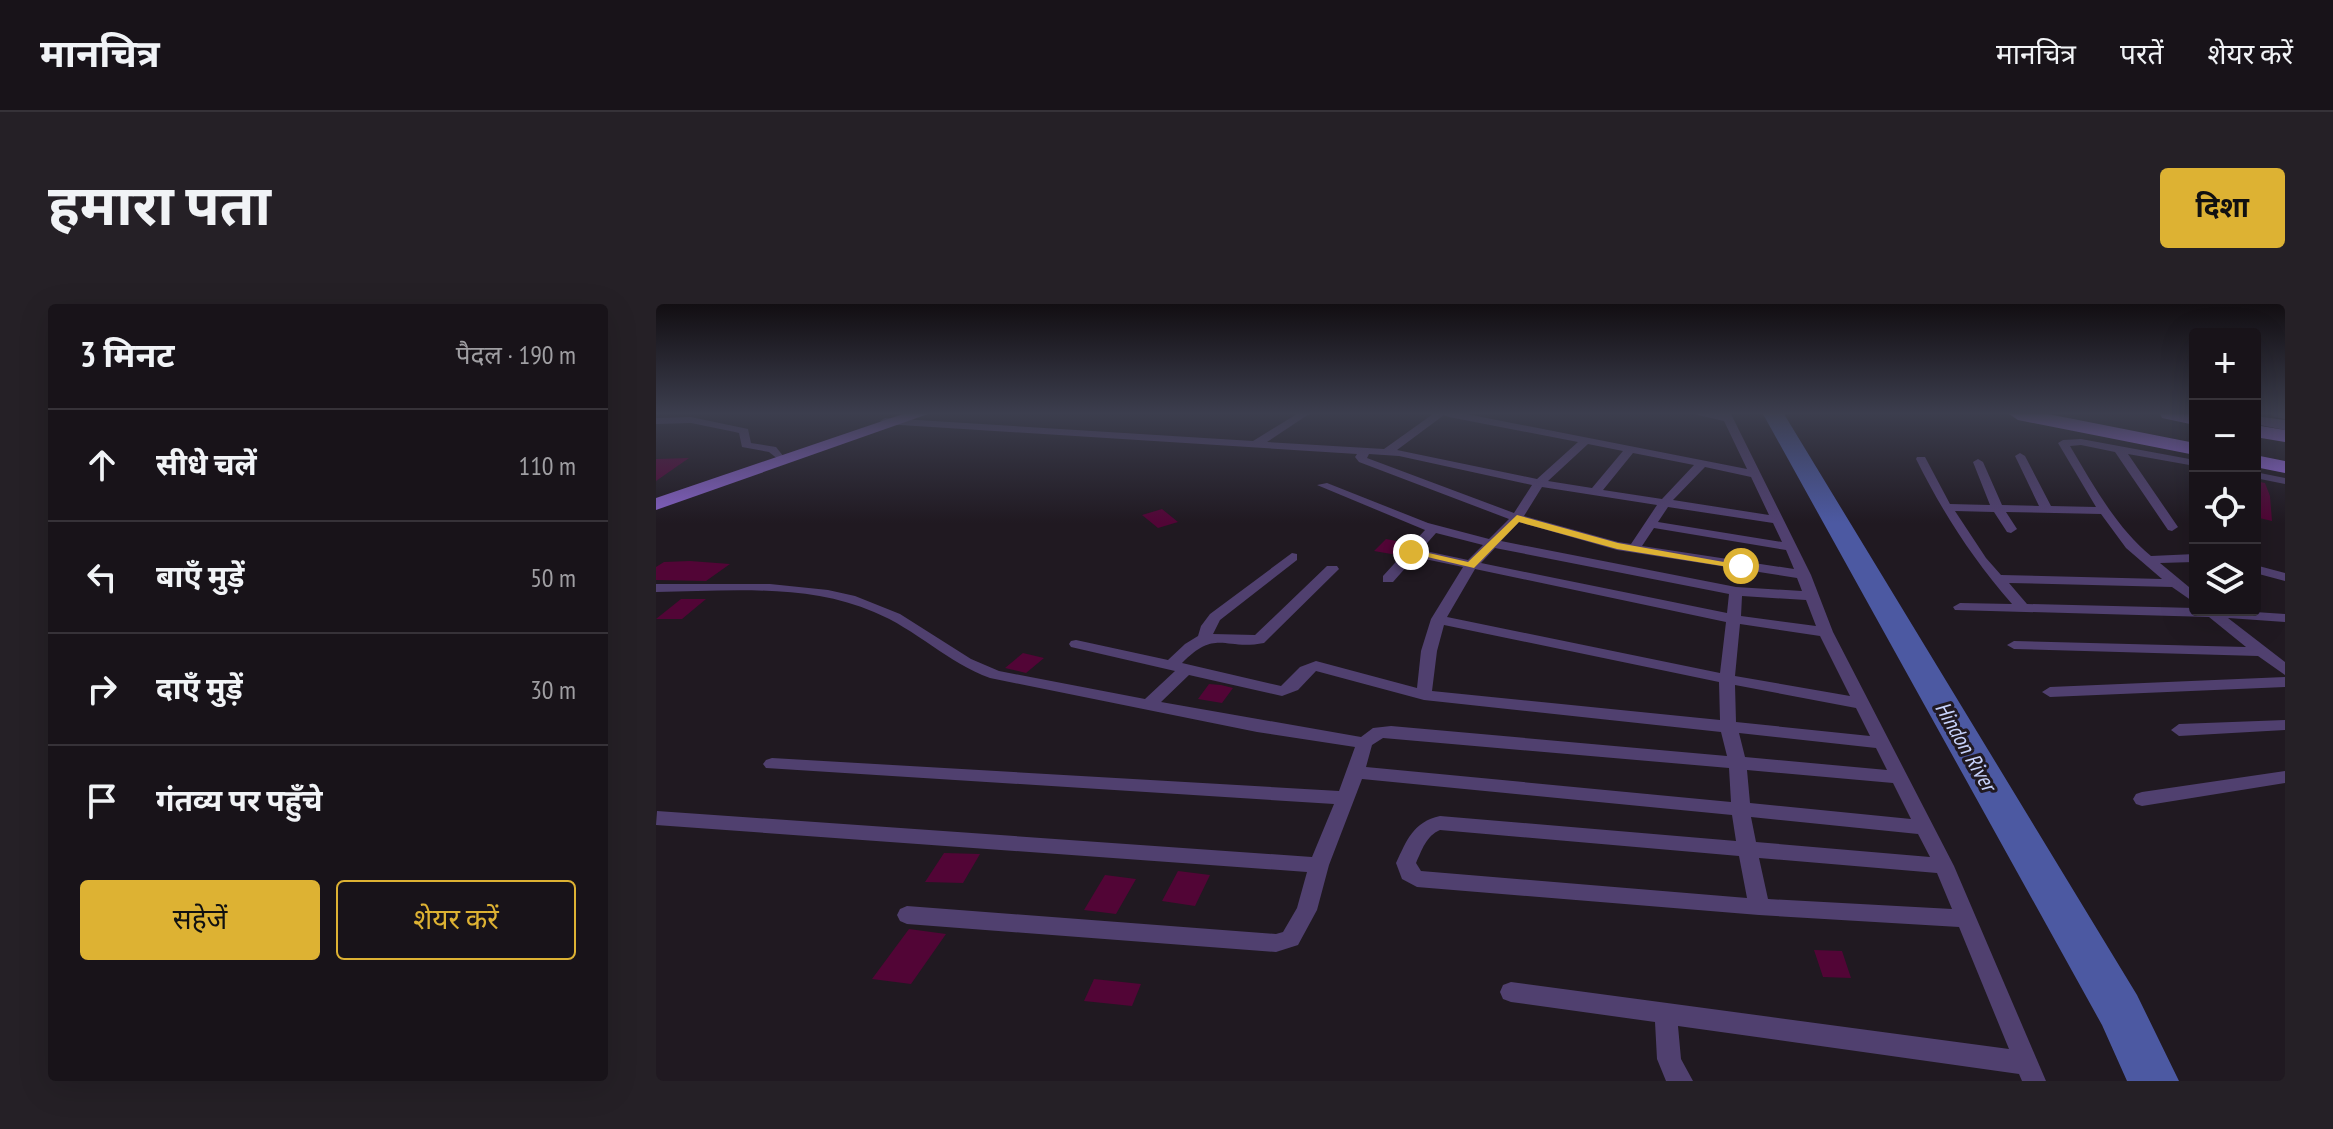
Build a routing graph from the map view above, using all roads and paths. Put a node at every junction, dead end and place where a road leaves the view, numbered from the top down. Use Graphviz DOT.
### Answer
graph roads {
  1 [pos="773,450"];
  2 [pos="800,450"];
  3 [pos="806,450"];
  4 [pos="1368,450"];
  5 [pos="1370,450"];
  6 [pos="1575,450"];
  7 [pos="1630,450"];
  8 [pos="1631,450"];
  9 [pos="1743,450"];
  10 [pos="2067,450"];
  11 [pos="2120,450"];
  12 [pos="2126,450"];
  13 [pos="1387,452"];
  14 [pos="2261,452"];
  15 [pos="2020,456"];
  16 [pos="779,457"];
  17 [pos="2285,457"];
  18 [pos="1921,459"];
  19 [pos="1978,462"];
  20 [pos="2189,462"];
  21 [pos="2261,463"];
  22 [pos="1702,464"];
  23 [pos="2285,468"];
  24 [pos="1755,474"];
  25 [pos="2261,476"];
  26 [pos="2285,481"];
  27 [pos="1539,483"];
  28 [pos="1323,485"];
  29 [pos="1595,492"];
  30 [pos="656,502"];
  31 [pos="1664,503"];
  32 [pos="1947,507"];
  33 [pos="1998,509"];
  34 [pos="2047,510"];
  35 [pos="2105,511"];
  36 [pos="1517,518"];
  37 [pos="1777,520"];
  38 [pos="1650,524"];
  39 [pos="2172,527"];
  40 [pos="1434,528"];
  41 [pos="2011,529"];
  42 [pos="1490,543"];
  43 [pos="1791,547"];
  44 [pos="1634,549"];
  45 [pos="1411,552"];
  46 [pos="1292,557"];
  47 [pos="2189,558"];
  48 [pos="2147,560"];
  49 [pos="1470,566"];
  50 [pos="1332,569"];
  51 [pos="2261,571"];
  52 [pos="1804,575"];
  53 [pos="2285,577"];
  54 [pos="1388,579"];
  55 [pos="1999,579"];
  56 [pos="2174,583"];
  57 [pos="656,588"];
  58 [pos="1736,591"];
  59 [pos="2189,594"];
  60 [pos="1810,596"];
  61 [pos="1960,607"];
  62 [pos="2023,608"];
  63 [pos="2189,612"];
  64 [pos="2216,616"];
  65 [pos="2260,616"];
  66 [pos="2285,618"];
  67 [pos="1438,619"];
  68 [pos="1733,619"];
  69 [pos="1826,632"];
  70 [pos="1205,638"];
  71 [pos="1076,644"];
  72 [pos="2014,645"];
  73 [pos="2261,652"];
  74 [pos="1179,668"];
  75 [pos="2285,670"];
  76 [pos="1727,678"];
  77 [pos="2285,682"];
  78 [pos="2050,692"];
  79 [pos="1424,695"];
  80 [pos="1864,704"];
  81 [pos="1148,705"];
  82 [pos="1728,725"];
  83 [pos="2285,725"];
  84 [pos="2179,730"];
  85 [pos="1364,743"];
  86 [pos="1883,743"];
  87 [pos="772,764"];
  88 [pos="1738,765"];
  89 [pos="1355,772"];
  90 [pos="1898,777"];
  91 [pos="2285,777"];
  92 [pos="1345,798"];
  93 [pos="2142,799"];
  94 [pos="1741,811"];
  95 [pos="657,818"];
  96 [pos="1924,827"];
  97 [pos="1748,850"];
  98 [pos="1319,865"];
  99 [pos="1944,866"];
  100 [pos="1759,907"];
  101 [pos="907,915"];
  102 [pos="1966,919"];
  103 [pos="1511,992"];
  104 [pos="1666,1013"];
  105 [pos="2030,1072"];
  106 [pos="1681,1081"];
  1 -- 16 [label="street"];
  2 -- 16 [label="main road"];
  3 -- 30 [label="main road"];
  4 -- 36 [label="street"];
  5 -- 13 [label="street"];
  6 -- 27 [label="street"];
  7 -- 29 [label="street"];
  8 -- 22 [label="street"];
  9 -- 24 [label="street"];
  10 -- 35 [label="street"];
  11 -- 39 [label="street"];
  12 -- 20 [label="street"];
  13 -- 27 [label="street"];
  14 -- 17 [label="highway"];
  15 -- 34 [label="street"];
  16 -- 30 [label="main road"];
  18 -- 32 [label="street"];
  19 -- 33 [label="street"];
  21 -- 23 [label="highway"];
  22 -- 24 [label="street"];
  22 -- 31 [label="street"];
  24 -- 37 [label="street"];
  25 -- 26 [label="street"];
  27 -- 29 [label="street"];
  27 -- 36 [label="street"];
  28 -- 40 [label="street"];
  29 -- 31 [label="street"];
  31 -- 37 [label="street"];
  31 -- 38 [label="street"];
  32 -- 33 [label="street"];
  32 -- 55 [label="street"];
  33 -- 34 [label="street"];
  33 -- 41 [label="street"];
  34 -- 35 [label="street"];
  35 -- 48 [label="street"];
  36 -- 42 [label="street"];
  36 -- 44 [label="street"];
  37 -- 43 [label="street"];
  38 -- 43 [label="street"];
  38 -- 44 [label="street"];
  40 -- 42 [label="street"];
  40 -- 45 [label="street"];
  42 -- 49 [label="street"];
  42 -- 58 [label="street"];
  43 -- 52 [label="street"];
  44 -- 52 [label="street"];
  45 -- 49 [label="street"];
  45 -- 54 [label="street"];
  46 -- 70 [label="street"];
  47 -- 48 [label="street"];
  48 -- 56 [label="street"];
  49 -- 67 [label="street"];
  49 -- 68 [label="street"];
  50 -- 70 [label="street"];
  51 -- 53 [label="street"];
  52 -- 60 [label="street"];
  55 -- 56 [label="street"];
  55 -- 62 [label="street"];
  56 -- 59 [label="street"];
  57 -- 81 [label="street"];
  58 -- 60 [label="street"];
  58 -- 68 [label="street"];
  60 -- 69 [label="street"];
  61 -- 62 [label="street"];
  62 -- 63 [label="street"];
  64 -- 73 [label="street"];
  65 -- 66 [label="street"];
  67 -- 76 [label="street"];
  67 -- 79 [label="street"];
  68 -- 69 [label="street"];
  68 -- 76 [label="street"];
  69 -- 80 [label="street"];
  70 -- 74 [label="street"];
  71 -- 74 [label="street"];
  72 -- 73 [label="street"];
  73 -- 75 [label="street"];
  74 -- 79 [label="street"];
  74 -- 81 [label="street"];
  76 -- 80 [label="street"];
  76 -- 82 [label="street"];
  77 -- 78 [label="street"];
  79 -- 82 [label="street"];
  80 -- 86 [label="street"];
  81 -- 85 [label="street"];
  82 -- 86 [label="street"];
  82 -- 88 [label="street"];
  83 -- 84 [label="street"];
  85 -- 88 [label="street"];
  85 -- 89 [label="street"];
  86 -- 90 [label="street"];
  87 -- 92 [label="street"];
  88 -- 90 [label="street"];
  88 -- 94 [label="street"];
  89 -- 92 [label="street"];
  89 -- 94 [label="street"];
  90 -- 96 [label="street"];
  91 -- 93 [label="street"];
  92 -- 98 [label="street"];
  94 -- 96 [label="street"];
  94 -- 97 [label="street"];
  95 -- 98 [label="street"];
  96 -- 99 [label="street"];
  97 -- 99 [label="street"];
  97 -- 100 [label="street"];
  97 -- 100 [label="street"];
  98 -- 101 [label="street"];
  99 -- 102 [label="street"];
  100 -- 102 [label="street"];
  102 -- 105 [label="street"];
  103 -- 104 [label="street"];
  104 -- 105 [label="street"];
  104 -- 106 [label="street"];
}
